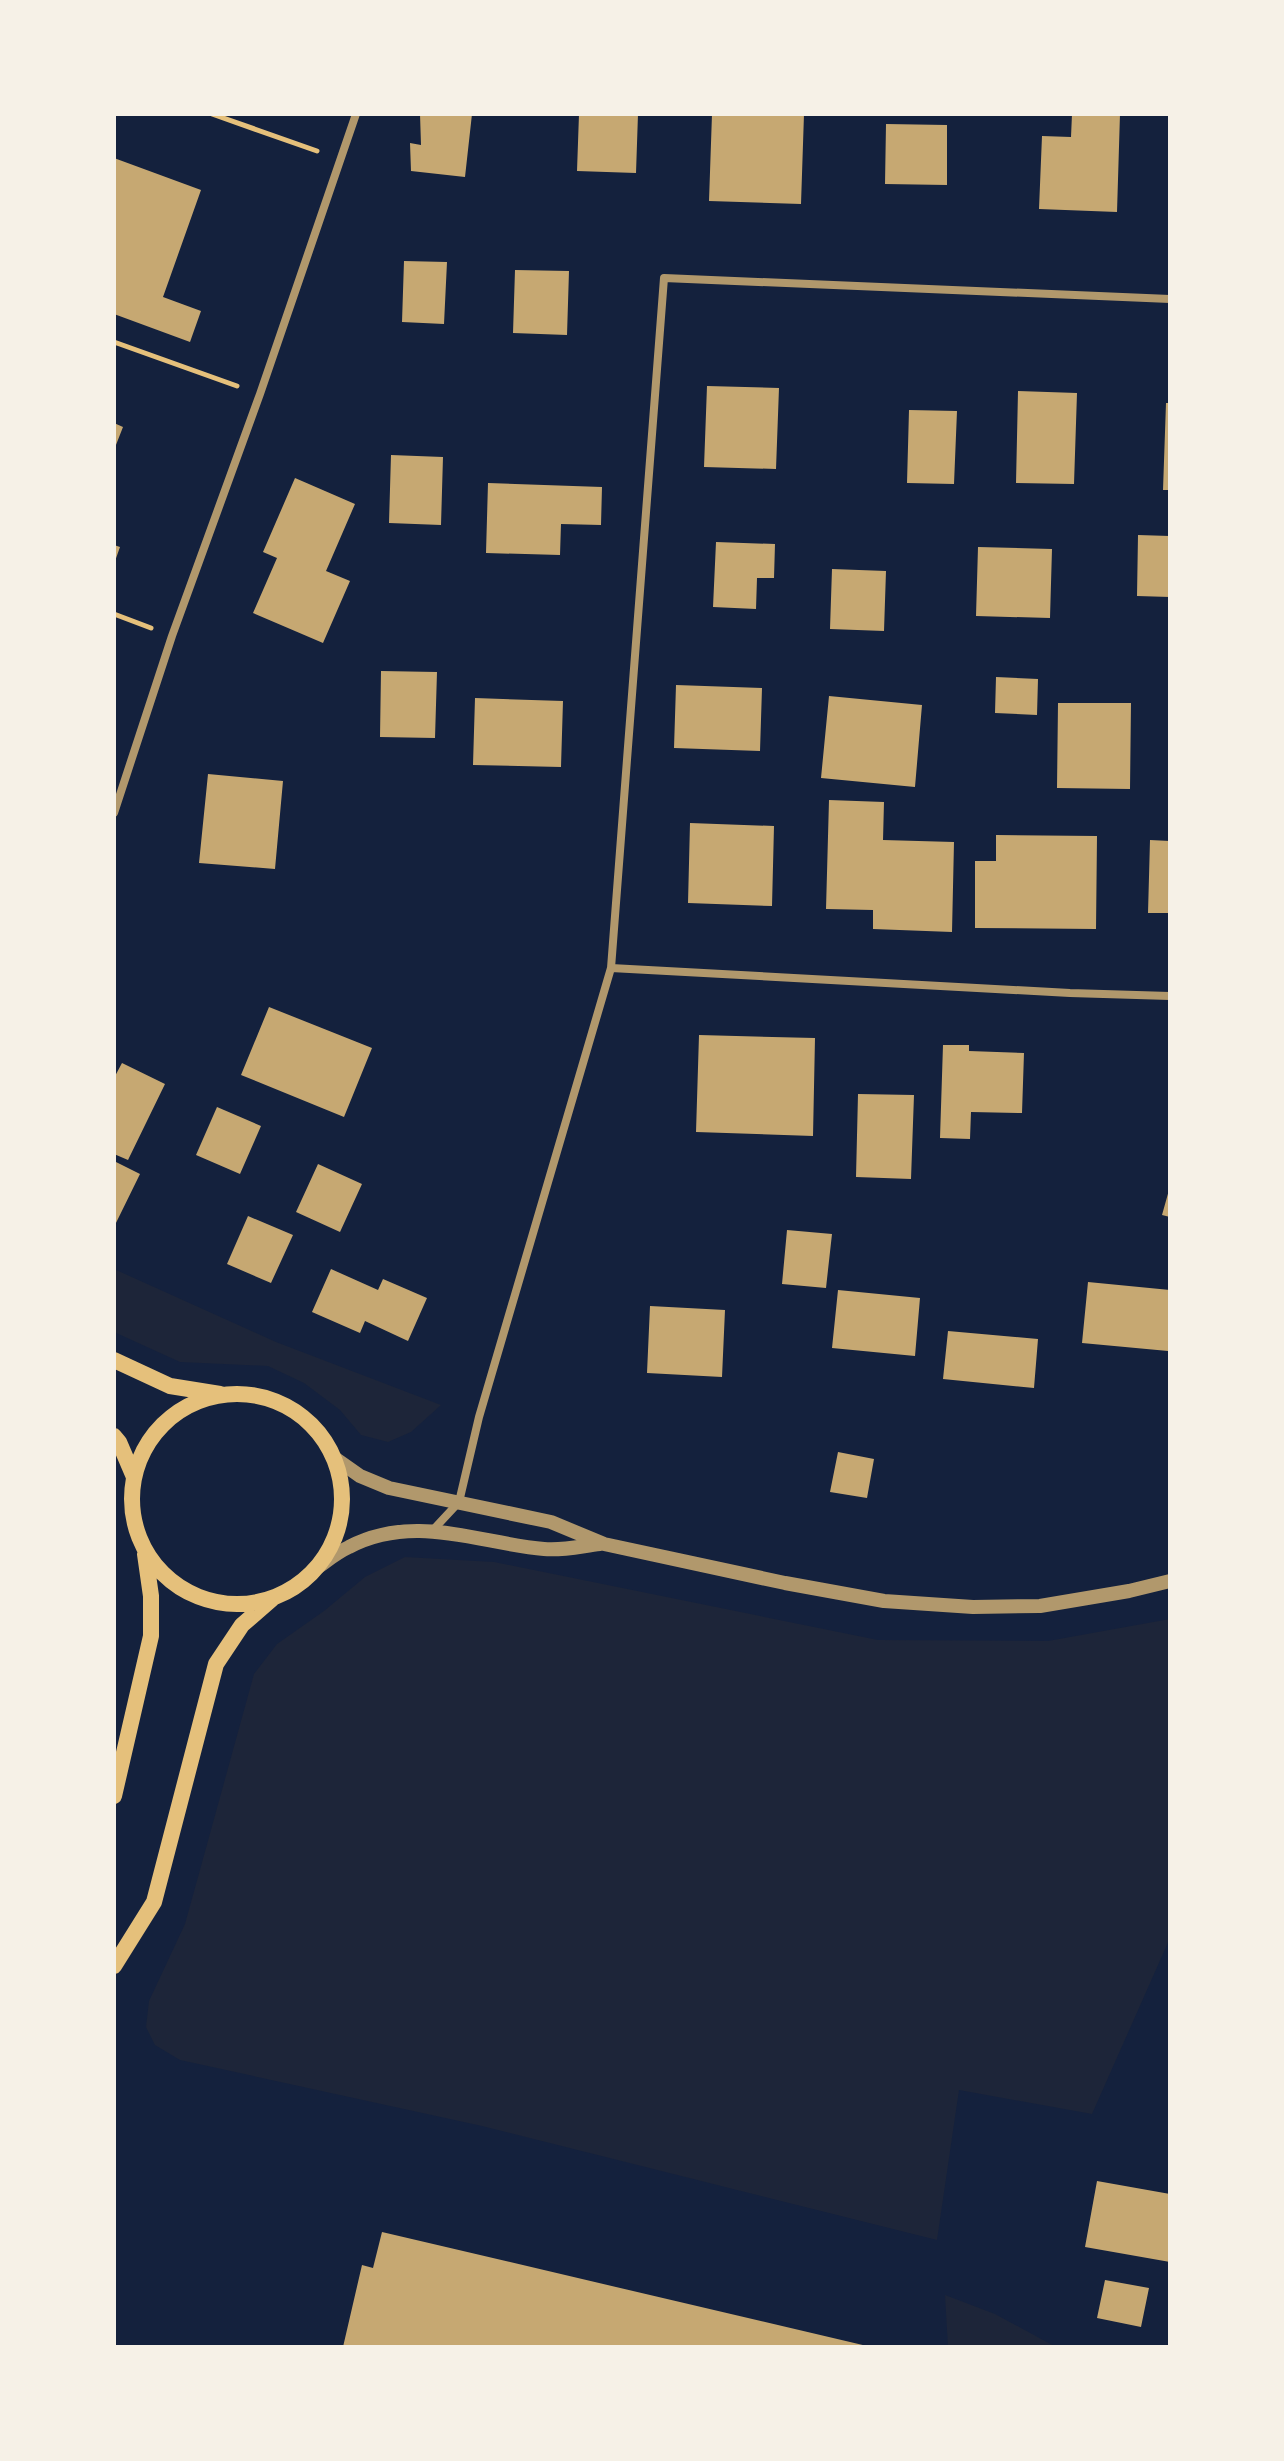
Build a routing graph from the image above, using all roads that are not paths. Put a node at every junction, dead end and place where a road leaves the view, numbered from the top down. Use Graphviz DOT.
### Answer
graph roads {
  1 [pos="356,114"];
  2 [pos="1170,299"];
  3 [pos="114,813"];
  4 [pos="611,968"];
  5 [pos="1170,996"];
  6 [pos="114,1360"];
  7 [pos="226,1394"];
  8 [pos="114,1436"];
  9 [pos="333,1457"];
  10 [pos="134,1477"];
  11 [pos="459,1502"];
  12 [pos="433,1530"];
  13 [pos="604,1544"];
  14 [pos="144,1548"];
  15 [pos="318,1567"];
  16 [pos="1170,1581"];
  17 [pos="273,1598"];
  18 [pos="114,1796"];
  19 [pos="114,1966"];
  1 -- 3 [label="street"];
  2 -- 4 [label="street"];
  4 -- 5 [label="street"];
  4 -- 11 [label="street"];
  6 -- 7 [label="main road"];
  7 -- 9 [label="main road"];
  7 -- 10 [label="main road"];
  8 -- 10 [label="main road"];
  9 -- 11 [label="street"];
  9 -- 15 [label="main road"];
  10 -- 14 [label="main road"];
  11 -- 12 [label="street"];
  11 -- 13 [label="street"];
  12 -- 13 [label="street"];
  12 -- 15 [label="street"];
  13 -- 16 [label="street"];
  14 -- 17 [label="main road"];
  14 -- 18 [label="main road"];
  15 -- 17 [label="main road"];
  17 -- 19 [label="main road"];
}
